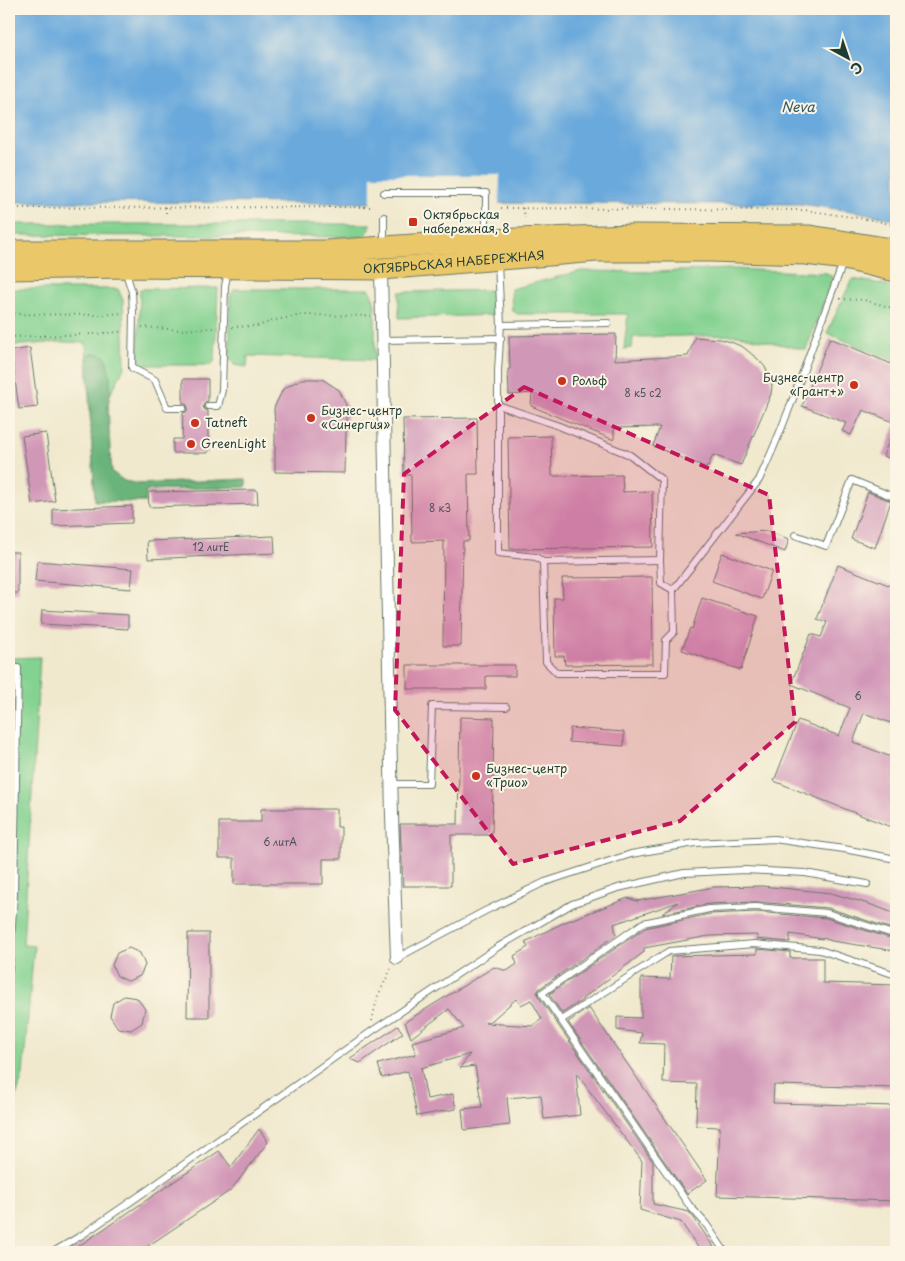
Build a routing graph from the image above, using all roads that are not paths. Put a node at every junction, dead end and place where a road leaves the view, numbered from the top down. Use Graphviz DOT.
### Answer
graph roads {
  1 [pos="384,193"];
  2 [pos="384,217"];
  3 [pos="486,240"];
  4 [pos="384,246"];
  5 [pos="9,251"];
  6 [pos="896,251"];
  7 [pos="498,259"];
  8 [pos="845,260"];
  9 [pos="123,267"];
  10 [pos="229,267"];
  11 [pos="9,268"];
  12 [pos="381,269"];
  13 [pos="896,271"];
  14 [pos="608,323"];
  15 [pos="501,325"];
  16 [pos="501,338"];
  17 [pos="384,340"];
  18 [pos="498,405"];
  19 [pos="208,406"];
  20 [pos="182,408"];
  21 [pos="896,498"];
  22 [pos="795,535"];
  23 [pos="660,560"];
  24 [pos="543,562"];
  25 [pos="673,590"];
  26 [pos="9,669"];
  27 [pos="506,707"];
  28 [pos="392,784"];
  29 [pos="896,859"];
  30 [pos="867,884"];
  31 [pos="11,894"];
  32 [pos="896,934"];
  33 [pos="396,958"];
  34 [pos="9,970"];
  35 [pos="896,975"];
  36 [pos="561,1020"];
  37 [pos="53,1252"];
  38 [pos="725,1252"];
  1 -- 3 [label="lane"];
  2 -- 4 [label="lane"];
  3 -- 4 [label="main road, ОКТЯБРЬСКАЯ НАБЕРЕЖНАЯ"];
  3 -- 6 [label="main road, ОКТЯБРЬСКАЯ НАБЕРЕЖНАЯ"];
  4 -- 5 [label="main road, ОКТЯБРЬСКАЯ НАБЕРЕЖНАЯ"];
  7 -- 8 [label="main road, ОКТЯБРЬСКАЯ НАБЕРЕЖНАЯ"];
  7 -- 12 [label="main road, ОКТЯБРЬСКАЯ НАБЕРЕЖНАЯ"];
  7 -- 15 [label="lane"];
  8 -- 13 [label="main road, ОКТЯБРЬСКАЯ НАБЕРЕЖНАЯ"];
  8 -- 25 [label="lane"];
  9 -- 10 [label="main road, ОКТЯБРЬСКАЯ НАБЕРЕЖНАЯ"];
  9 -- 11 [label="main road, ОКТЯБРЬСКАЯ НАБЕРЕЖНАЯ"];
  9 -- 20 [label="lane"];
  10 -- 12 [label="main road, ОКТЯБРЬСКАЯ НАБЕРЕЖНАЯ"];
  10 -- 19 [label="lane"];
  12 -- 17 [label="street"];
  14 -- 15 [label="lane"];
  15 -- 16 [label="lane"];
  16 -- 17 [label="lane"];
  16 -- 18 [label="lane"];
  17 -- 28 [label="street"];
  18 -- 23 [label="lane"];
  18 -- 24 [label="lane"];
  21 -- 22 [label="lane"];
  23 -- 24 [label="lane"];
  23 -- 25 [label="lane"];
  24 -- 25 [label="lane"];
  26 -- 31 [label="lane"];
  27 -- 28 [label="lane"];
  28 -- 33 [label="street"];
  29 -- 33 [label="lane"];
  30 -- 37 [label="lane"];
  31 -- 34 [label="lane"];
  32 -- 36 [label="lane"];
  35 -- 36 [label="lane"];
  36 -- 38 [label="lane"];
}
